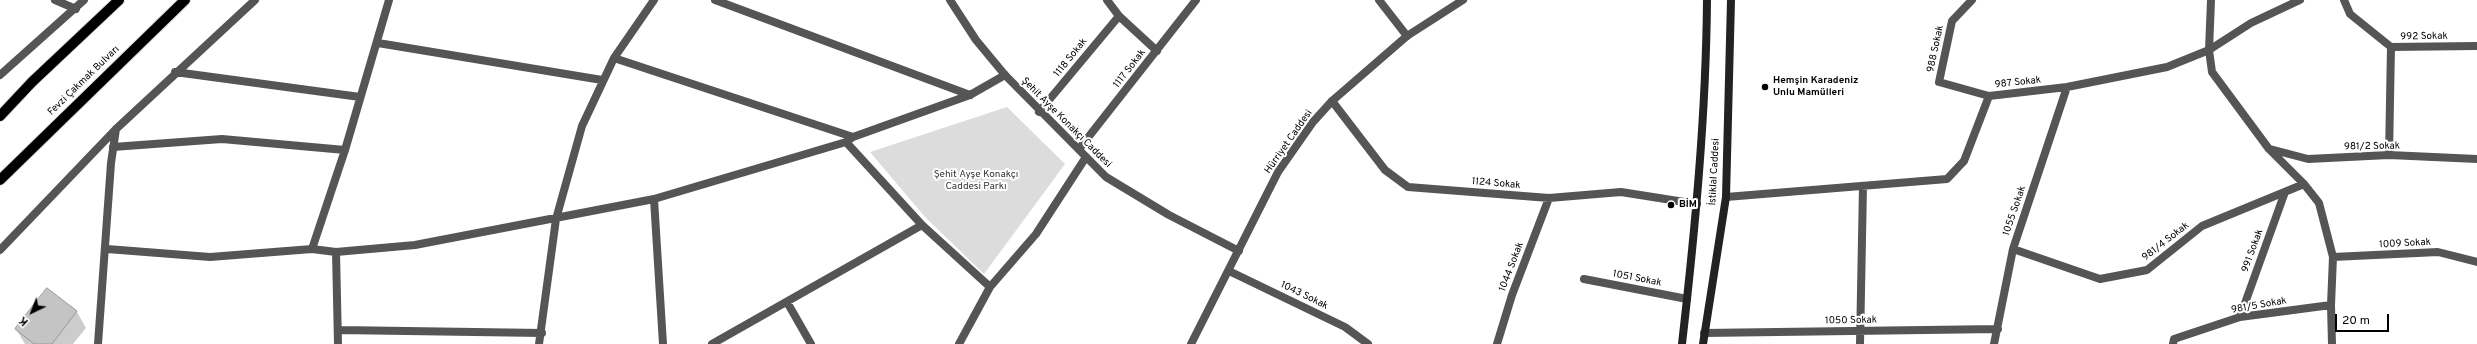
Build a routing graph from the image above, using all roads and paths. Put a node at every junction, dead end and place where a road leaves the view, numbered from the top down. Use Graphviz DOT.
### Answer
graph roads {
  1 [pos="55,0"];
  2 [pos="84,0"];
  3 [pos="119,0"];
  4 [pos="185,0"];
  5 [pos="255,0"];
  6 [pos="389,0"];
  7 [pos="654,0"];
  8 [pos="715,0"];
  9 [pos="950,0"];
  10 [pos="1107,0"];
  11 [pos="1196,0"];
  12 [pos="1379,0"];
  13 [pos="1463,0"];
  14 [pos="1707,0"];
  15 [pos="1731,0"];
  16 [pos="1972,0"];
  17 [pos="2211,0"];
  18 [pos="2300,0"];
  19 [pos="2344,0"];
  20 [pos="76,9"];
  21 [pos="1119,16"];
  22 [pos="1407,36"];
  23 [pos="378,43"];
  24 [pos="2477,46"];
  25 [pos="2391,48"];
  26 [pos="2209,50"];
  27 [pos="1157,51"];
  28 [pos="614,58"];
  29 [pos="176,72"];
  30 [pos="0,75"];
  31 [pos="1005,75"];
  32 [pos="602,80"];
  33 [pos="2067,87"];
  34 [pos="970,95"];
  35 [pos="1989,96"];
  36 [pos="360,97"];
  37 [pos="1332,101"];
  38 [pos="1040,112"];
  39 [pos="0,116"];
  40 [pos="116,129"];
  41 [pos="850,140"];
  42 [pos="113,147"];
  43 [pos="2269,149"];
  44 [pos="345,150"];
  45 [pos="1079,150"];
  46 [pos="2389,155"];
  47 [pos="1086,157"];
  48 [pos="2477,159"];
  49 [pos="0,180"];
  50 [pos="2304,184"];
  51 [pos="1863,186"];
  52 [pos="2285,192"];
  53 [pos="1726,197"];
  54 [pos="1549,198"];
  55 [pos="654,199"];
  56 [pos="1697,204"];
  57 [pos="556,219"];
  58 [pos="922,226"];
  59 [pos="107,249"];
  60 [pos="312,249"];
  61 [pos="2012,249"];
  62 [pos="0,250"];
  63 [pos="1239,251"];
  64 [pos="336,252"];
  65 [pos="2334,257"];
  66 [pos="2477,262"];
  67 [pos="1229,272"];
  68 [pos="1584,279"];
  69 [pos="990,287"];
  70 [pos="1687,299"];
  71 [pos="787,302"];
  72 [pos="2331,305"];
  73 [pos="2240,317"];
  74 [pos="1998,329"];
  75 [pos="339,330"];
  76 [pos="1860,331"];
  77 [pos="542,333"];
  78 [pos="1704,333"];
  79 [pos="98,344"];
  80 [pos="338,344"];
  81 [pos="539,344"];
  82 [pos="662,344"];
  83 [pos="712,344"];
  84 [pos="811,344"];
  85 [pos="958,344"];
  86 [pos="1191,344"];
  87 [pos="1368,344"];
  88 [pos="1497,344"];
  89 [pos="1682,344"];
  90 [pos="1703,344"];
  91 [pos="1860,344"];
  92 [pos="1994,344"];
  93 [pos="2173,344"];
  94 [pos="2332,344"];
  1 -- 20 [label="street"];
  2 -- 20 [label="street"];
  3 -- 39 [label="main road"];
  4 -- 49 [label="main road, Fevzi Çakmak Bulvarı"];
  5 -- 29 [label="street"];
  6 -- 23 [label="street"];
  7 -- 28 [label="street"];
  8 -- 34 [label="street"];
  9 -- 31 [label="street, Şehit Ayşe Konakçı Caddesi"];
  10 -- 21 [label="street"];
  11 -- 27 [label="street, 1117 Sokak"];
  12 -- 22 [label="street"];
  13 -- 22 [label="street, Hürriyet Caddesi"];
  14 -- 56 [label="main road, İstiklal Caddesi"];
  15 -- 53 [label="main road, İstiklal Caddesi"];
  16 -- 35 [label="street, 988 Sokak"];
  17 -- 26 [label="street"];
  18 -- 26 [label="street, 987 Sokak"];
  19 -- 25 [label="street, 992 Sokak"];
  20 -- 30 [label="street"];
  21 -- 27 [label="street"];
  21 -- 38 [label="street, 1118 Sokak"];
  22 -- 37 [label="street, Hürriyet Caddesi"];
  23 -- 32 [label="street"];
  23 -- 36 [label="street"];
  24 -- 25 [label="street, 992 Sokak"];
  25 -- 46 [label="street"];
  26 -- 33 [label="street, 987 Sokak"];
  26 -- 43 [label="street"];
  27 -- 45 [label="street, 1117 Sokak"];
  28 -- 32 [label="street"];
  28 -- 41 [label="street"];
  29 -- 36 [label="street"];
  29 -- 40 [label="street"];
  31 -- 34 [label="street"];
  31 -- 38 [label="street, Şehit Ayşe Konakçı Caddesi"];
  32 -- 57 [label="street"];
  33 -- 35 [label="street, 987 Sokak"];
  33 -- 61 [label="street, 1055 Sokak"];
  34 -- 41 [label="street"];
  35 -- 51 [label="street, 987 Sokak"];
  36 -- 44 [label="street"];
  37 -- 54 [label="street, 1124 Sokak"];
  37 -- 63 [label="street, Hürriyet Caddesi"];
  38 -- 45 [label="street, Şehit Ayşe Konakçı Caddesi"];
  40 -- 42 [label="street"];
  40 -- 62 [label="street"];
  41 -- 55 [label="street"];
  41 -- 58 [label="street"];
  42 -- 44 [label="street"];
  42 -- 59 [label="street"];
  43 -- 46 [label="street, 981/2 Sokak"];
  43 -- 50 [label="street"];
  44 -- 60 [label="street"];
  45 -- 47 [label="street, Şehit Ayşe Konakçı Caddesi"];
  46 -- 48 [label="street, 981/2 Sokak"];
  47 -- 63 [label="street, Şehit Ayşe Konakçı Caddesi"];
  47 -- 69 [label="street"];
  50 -- 52 [label="street, 981/4 Sokak"];
  50 -- 65 [label="street"];
  51 -- 53 [label="street, 987 Sokak"];
  51 -- 76 [label="street"];
  52 -- 61 [label="street, 981/4 Sokak"];
  52 -- 73 [label="street, 991 Sokak"];
  53 -- 78 [label="main road, İstiklal Caddesi"];
  54 -- 56 [label="street, 1124 Sokak"];
  54 -- 88 [label="street, 1044 Sokak"];
  55 -- 57 [label="street"];
  55 -- 82 [label="street"];
  56 -- 70 [label="main road, İstiklal Caddesi"];
  57 -- 64 [label="street"];
  57 -- 77 [label="street"];
  58 -- 69 [label="street"];
  58 -- 71 [label="street"];
  59 -- 60 [label="street"];
  59 -- 79 [label="street"];
  60 -- 64 [label="street"];
  61 -- 74 [label="street, 1055 Sokak"];
  63 -- 67 [label="street, Hürriyet Caddesi"];
  64 -- 75 [label="street"];
  65 -- 66 [label="street, 1009 Sokak"];
  65 -- 72 [label="street"];
  67 -- 86 [label="street, Hürriyet Caddesi"];
  67 -- 87 [label="street, 1043 Sokak"];
  68 -- 70 [label="street, 1051 Sokak"];
  69 -- 85 [label="street"];
  70 -- 89 [label="main road, İstiklal Caddesi"];
  71 -- 83 [label="street"];
  71 -- 84 [label="street"];
  72 -- 73 [label="street, 981/5 Sokak"];
  72 -- 94 [label="street"];
  73 -- 93 [label="street, 981/5 Sokak"];
  74 -- 76 [label="street, 1050 Sokak"];
  74 -- 92 [label="street, 1055 Sokak"];
  75 -- 77 [label="street"];
  75 -- 80 [label="street"];
  76 -- 78 [label="street, 1050 Sokak"];
  76 -- 91 [label="street"];
  77 -- 81 [label="street"];
  78 -- 90 [label="main road, İstiklal Caddesi"];
}
